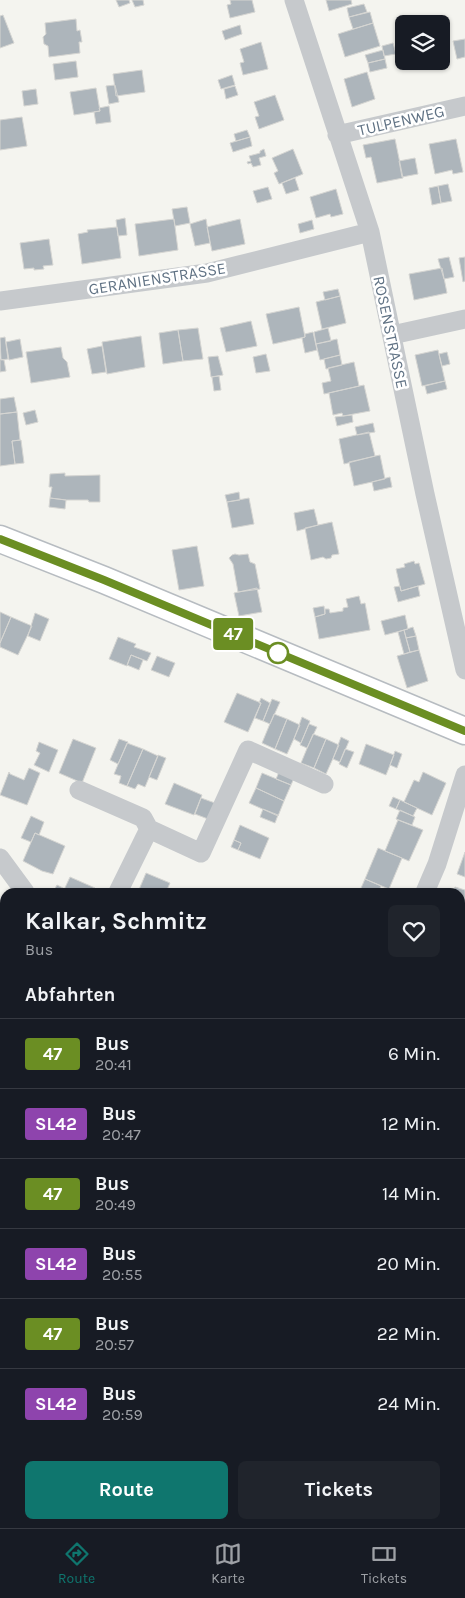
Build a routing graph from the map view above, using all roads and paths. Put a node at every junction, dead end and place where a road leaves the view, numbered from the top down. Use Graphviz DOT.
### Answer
graph roads {
  1 [pos="294,0"];
  2 [pos="465,106"];
  3 [pos="337,135"];
  4 [pos="370,232"];
  5 [pos="0,301"];
  6 [pos="465,319"];
  7 [pos="392,335"];
  8 [pos="0,539"];
  9 [pos="465,670"];
  10 [pos="465,731"];
  11 [pos="465,775"];
  12 [pos="324,784"];
  13 [pos="79,790"];
  14 [pos="149,829"];
  15 [pos="0,858"];
  16 [pos="22,888"];
  17 [pos="120,888"];
  18 [pos="427,888"];
  1 -- 3 [label="street, ROSENSTRASSE"];
  2 -- 3 [label="street, TULPENWEG"];
  3 -- 4 [label="street, ROSENSTRASSE"];
  4 -- 5 [label="street, GERANIENSTRASSE"];
  4 -- 7 [label="street, ROSENSTRASSE"];
  6 -- 7 [label="street"];
  7 -- 9 [label="street, ROSENSTRASSE"];
  8 -- 10 [label="main road"];
  11 -- 18 [label="street"];
  12 -- 14 [label="street"];
  13 -- 14 [label="street"];
  14 -- 17 [label="street"];
  15 -- 16 [label="street"];
}
